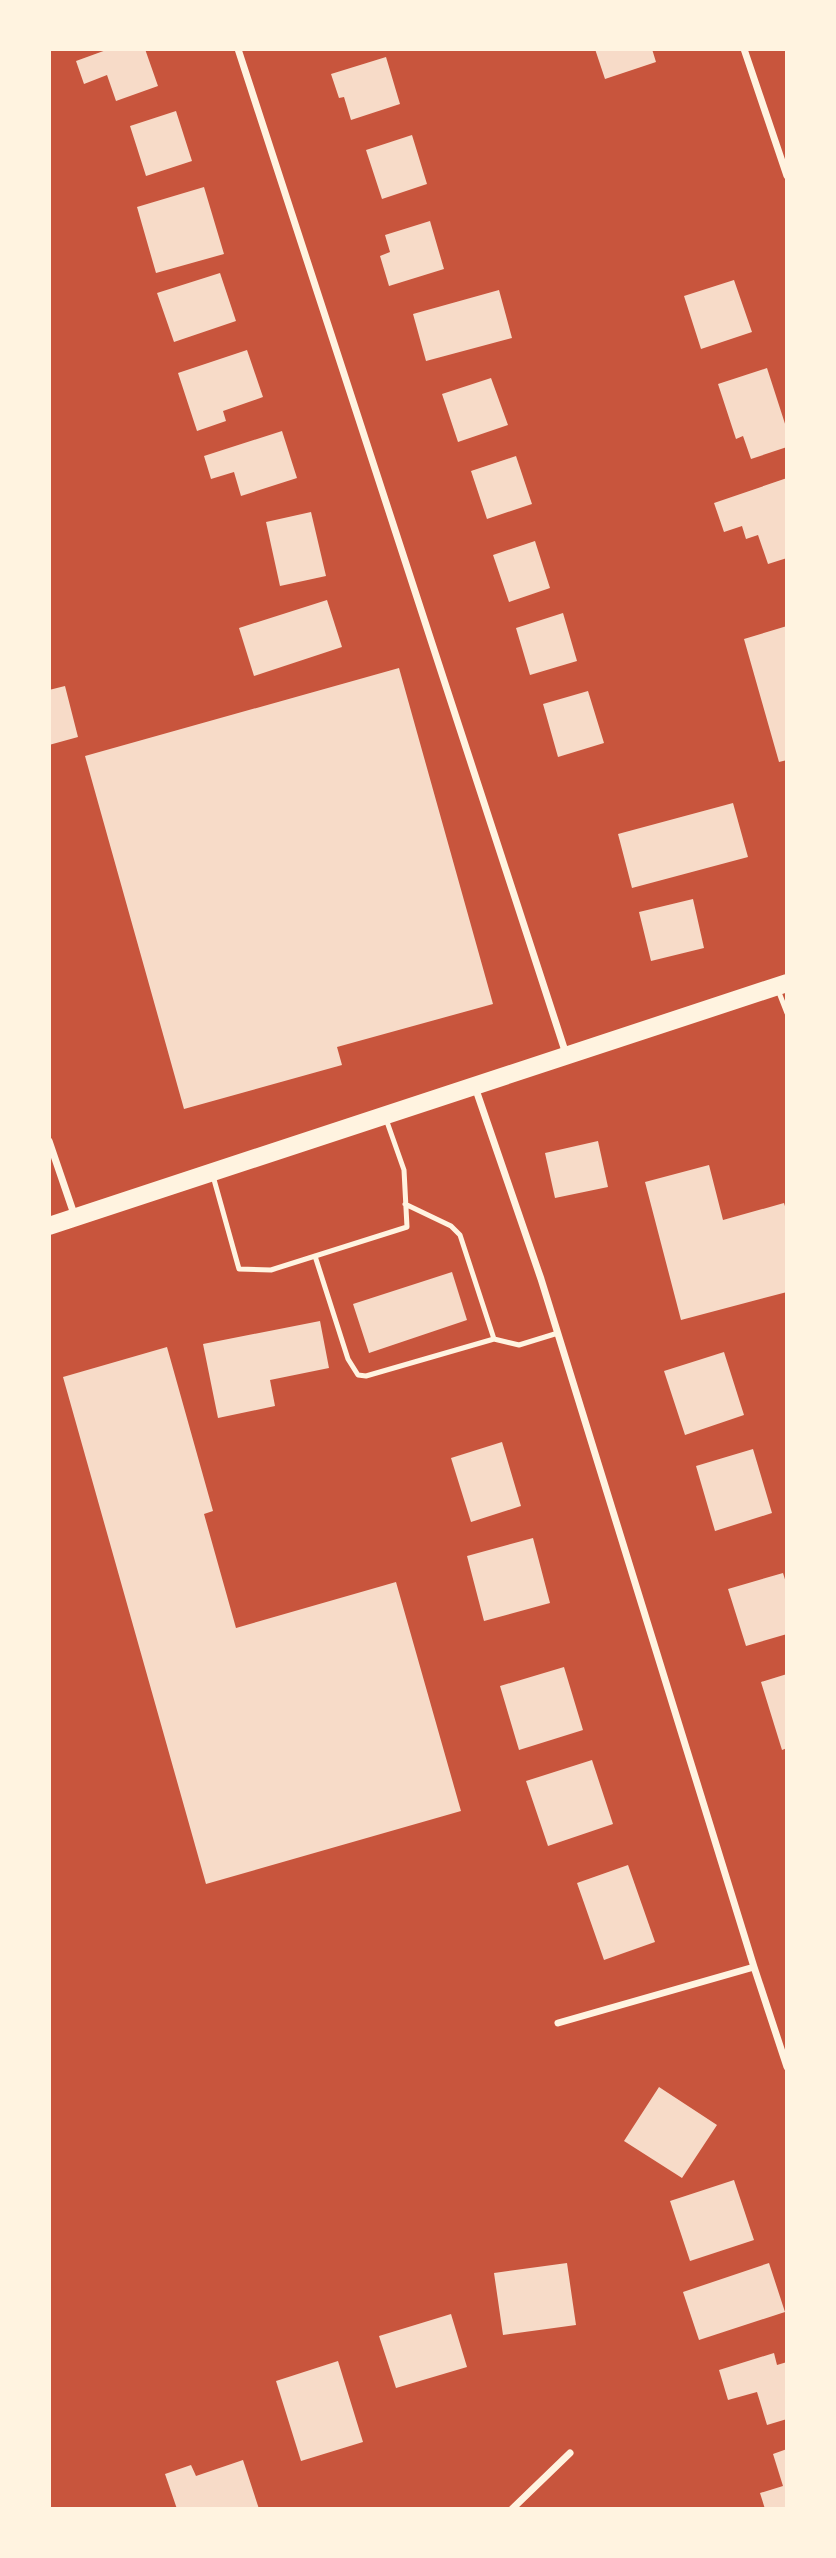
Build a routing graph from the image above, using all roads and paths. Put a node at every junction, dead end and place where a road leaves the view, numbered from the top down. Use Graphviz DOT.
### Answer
graph roads {
  1 [pos="238,49"];
  2 [pos="744,49"];
  3 [pos="787,176"];
  4 [pos="782,985"];
  5 [pos="787,1013"];
  6 [pos="566,1055"];
  7 [pos="475,1086"];
  8 [pos="385,1116"];
  9 [pos="49,1141"];
  10 [pos="212,1173"];
  11 [pos="405,1204"];
  12 [pos="75,1217"];
  13 [pos="49,1226"];
  14 [pos="315,1256"];
  15 [pos="558,1333"];
  16 [pos="494,1339"];
  17 [pos="754,1967"];
  18 [pos="558,2024"];
  19 [pos="787,2067"];
  20 [pos="570,2453"];
  21 [pos="512,2509"];
  1 -- 6 [label="street"];
  2 -- 3 [label="street"];
  4 -- 5 [label="lane"];
  4 -- 6 [label="main road"];
  6 -- 7 [label="main road"];
  7 -- 8 [label="main road"];
  7 -- 15 [label="street"];
  8 -- 10 [label="main road"];
  8 -- 11 [label="lane"];
  9 -- 12 [label="street"];
  10 -- 12 [label="main road"];
  10 -- 14 [label="lane"];
  11 -- 14 [label="lane"];
  11 -- 16 [label="lane"];
  12 -- 13 [label="main road"];
  14 -- 16 [label="lane"];
  15 -- 16 [label="lane"];
  15 -- 17 [label="street"];
  17 -- 18 [label="street"];
  17 -- 19 [label="street"];
  20 -- 21 [label="street"];
}
